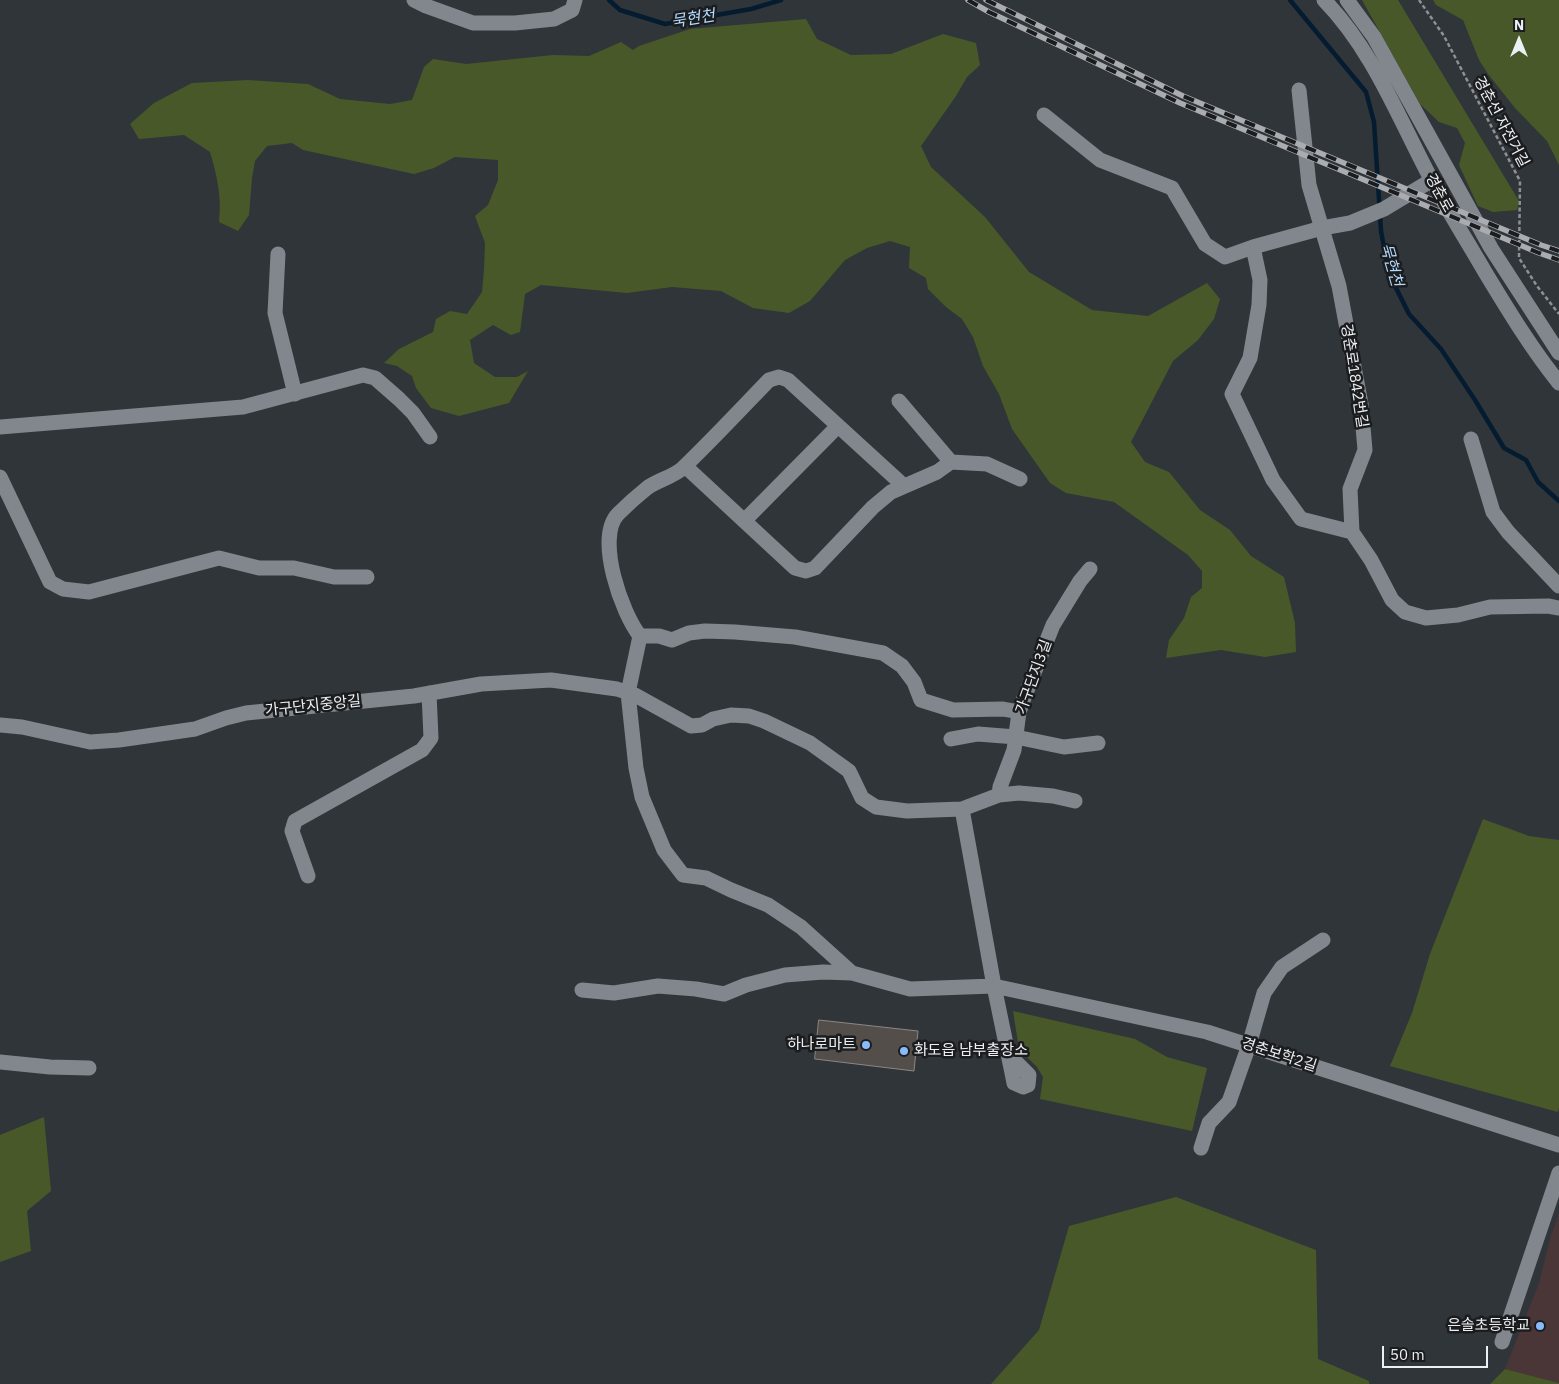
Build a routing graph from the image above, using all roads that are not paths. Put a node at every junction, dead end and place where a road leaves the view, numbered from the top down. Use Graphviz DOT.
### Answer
graph roads {
  1 [pos="414,0"];
  2 [pos="575,0"];
  3 [pos="1324,0"];
  4 [pos="1347,0"];
  5 [pos="1299,90"];
  6 [pos="1044,115"];
  7 [pos="1432,180"];
  8 [pos="1322,228"];
  9 [pos="1253,247"];
  10 [pos="278,254"];
  11 [pos="1532,313"];
  12 [pos="1559,336"];
  13 [pos="1559,353"];
  14 [pos="1559,383"];
  15 [pos="295,394"];
  16 [pos="899,401"];
  17 [pos="838,426"];
  18 [pos="0,427"];
  19 [pos="430,437"];
  20 [pos="1471,439"];
  21 [pos="951,462"];
  22 [pos="685,466"];
  23 [pos="0,477"];
  24 [pos="1020,478"];
  25 [pos="904,486"];
  26 [pos="744,521"];
  27 [pos="1352,532"];
  28 [pos="1090,569"];
  29 [pos="367,578"];
  30 [pos="1559,586"];
  31 [pos="1559,608"];
  32 [pos="640,636"];
  33 [pos="429,693"];
  34 [pos="628,693"];
  35 [pos="1019,712"];
  36 [pos="0,725"];
  37 [pos="1016,737"];
  38 [pos="951,739"];
  39 [pos="1098,744"];
  40 [pos="999,795"];
  41 [pos="1075,801"];
  42 [pos="962,809"];
  43 [pos="308,876"];
  44 [pos="1323,940"];
  45 [pos="852,973"];
  46 [pos="994,986"];
  47 [pos="582,990"];
  48 [pos="1248,1045"];
  49 [pos="1008,1054"];
  50 [pos="0,1062"];
  51 [pos="89,1068"];
  52 [pos="1559,1145"];
  53 [pos="1201,1148"];
  54 [pos="1559,1173"];
  55 [pos="1502,1342"];
  1 -- 2 [label="street"];
  3 -- 7 [label="street, 경춘로"];
  4 -- 11 [label="street, 경춘로"];
  5 -- 8 [label="street, 경춘로1842번길"];
  6 -- 9 [label="street"];
  7 -- 8 [label="street"];
  7 -- 14 [label="street, 경춘로"];
  8 -- 9 [label="street"];
  8 -- 27 [label="street, 경춘로1842번길"];
  9 -- 27 [label="street"];
  10 -- 15 [label="street"];
  11 -- 12 [label="street"];
  11 -- 13 [label="street, 경춘로"];
  15 -- 18 [label="street"];
  15 -- 19 [label="street"];
  16 -- 21 [label="street"];
  17 -- 22 [label="street"];
  17 -- 25 [label="street"];
  17 -- 26 [label="street"];
  20 -- 30 [label="street"];
  21 -- 24 [label="street"];
  21 -- 25 [label="street"];
  22 -- 26 [label="street"];
  22 -- 32 [label="street"];
  23 -- 29 [label="street"];
  25 -- 26 [label="street"];
  27 -- 31 [label="street"];
  28 -- 35 [label="street, 가구단지3길"];
  32 -- 34 [label="street"];
  32 -- 35 [label="street"];
  33 -- 34 [label="street, 가구단지중앙길"];
  33 -- 36 [label="street, 가구단지중앙길"];
  33 -- 43 [label="street"];
  34 -- 42 [label="street, 가구단지중앙길"];
  34 -- 45 [label="street"];
  35 -- 37 [label="street, 가구단지3길"];
  37 -- 38 [label="street"];
  37 -- 39 [label="street"];
  37 -- 40 [label="street, 가구단지3길"];
  40 -- 41 [label="street, 가구단지중앙길"];
  40 -- 42 [label="street, 가구단지중앙길"];
  42 -- 46 [label="street"];
  44 -- 48 [label="street"];
  45 -- 46 [label="street, 경춘보학2길"];
  45 -- 47 [label="street"];
  46 -- 48 [label="street, 경춘보학2길"];
  46 -- 49 [label="street"];
  48 -- 52 [label="street, 경춘보학2길"];
  48 -- 53 [label="street"];
  50 -- 51 [label="street"];
  54 -- 55 [label="street"];
}
